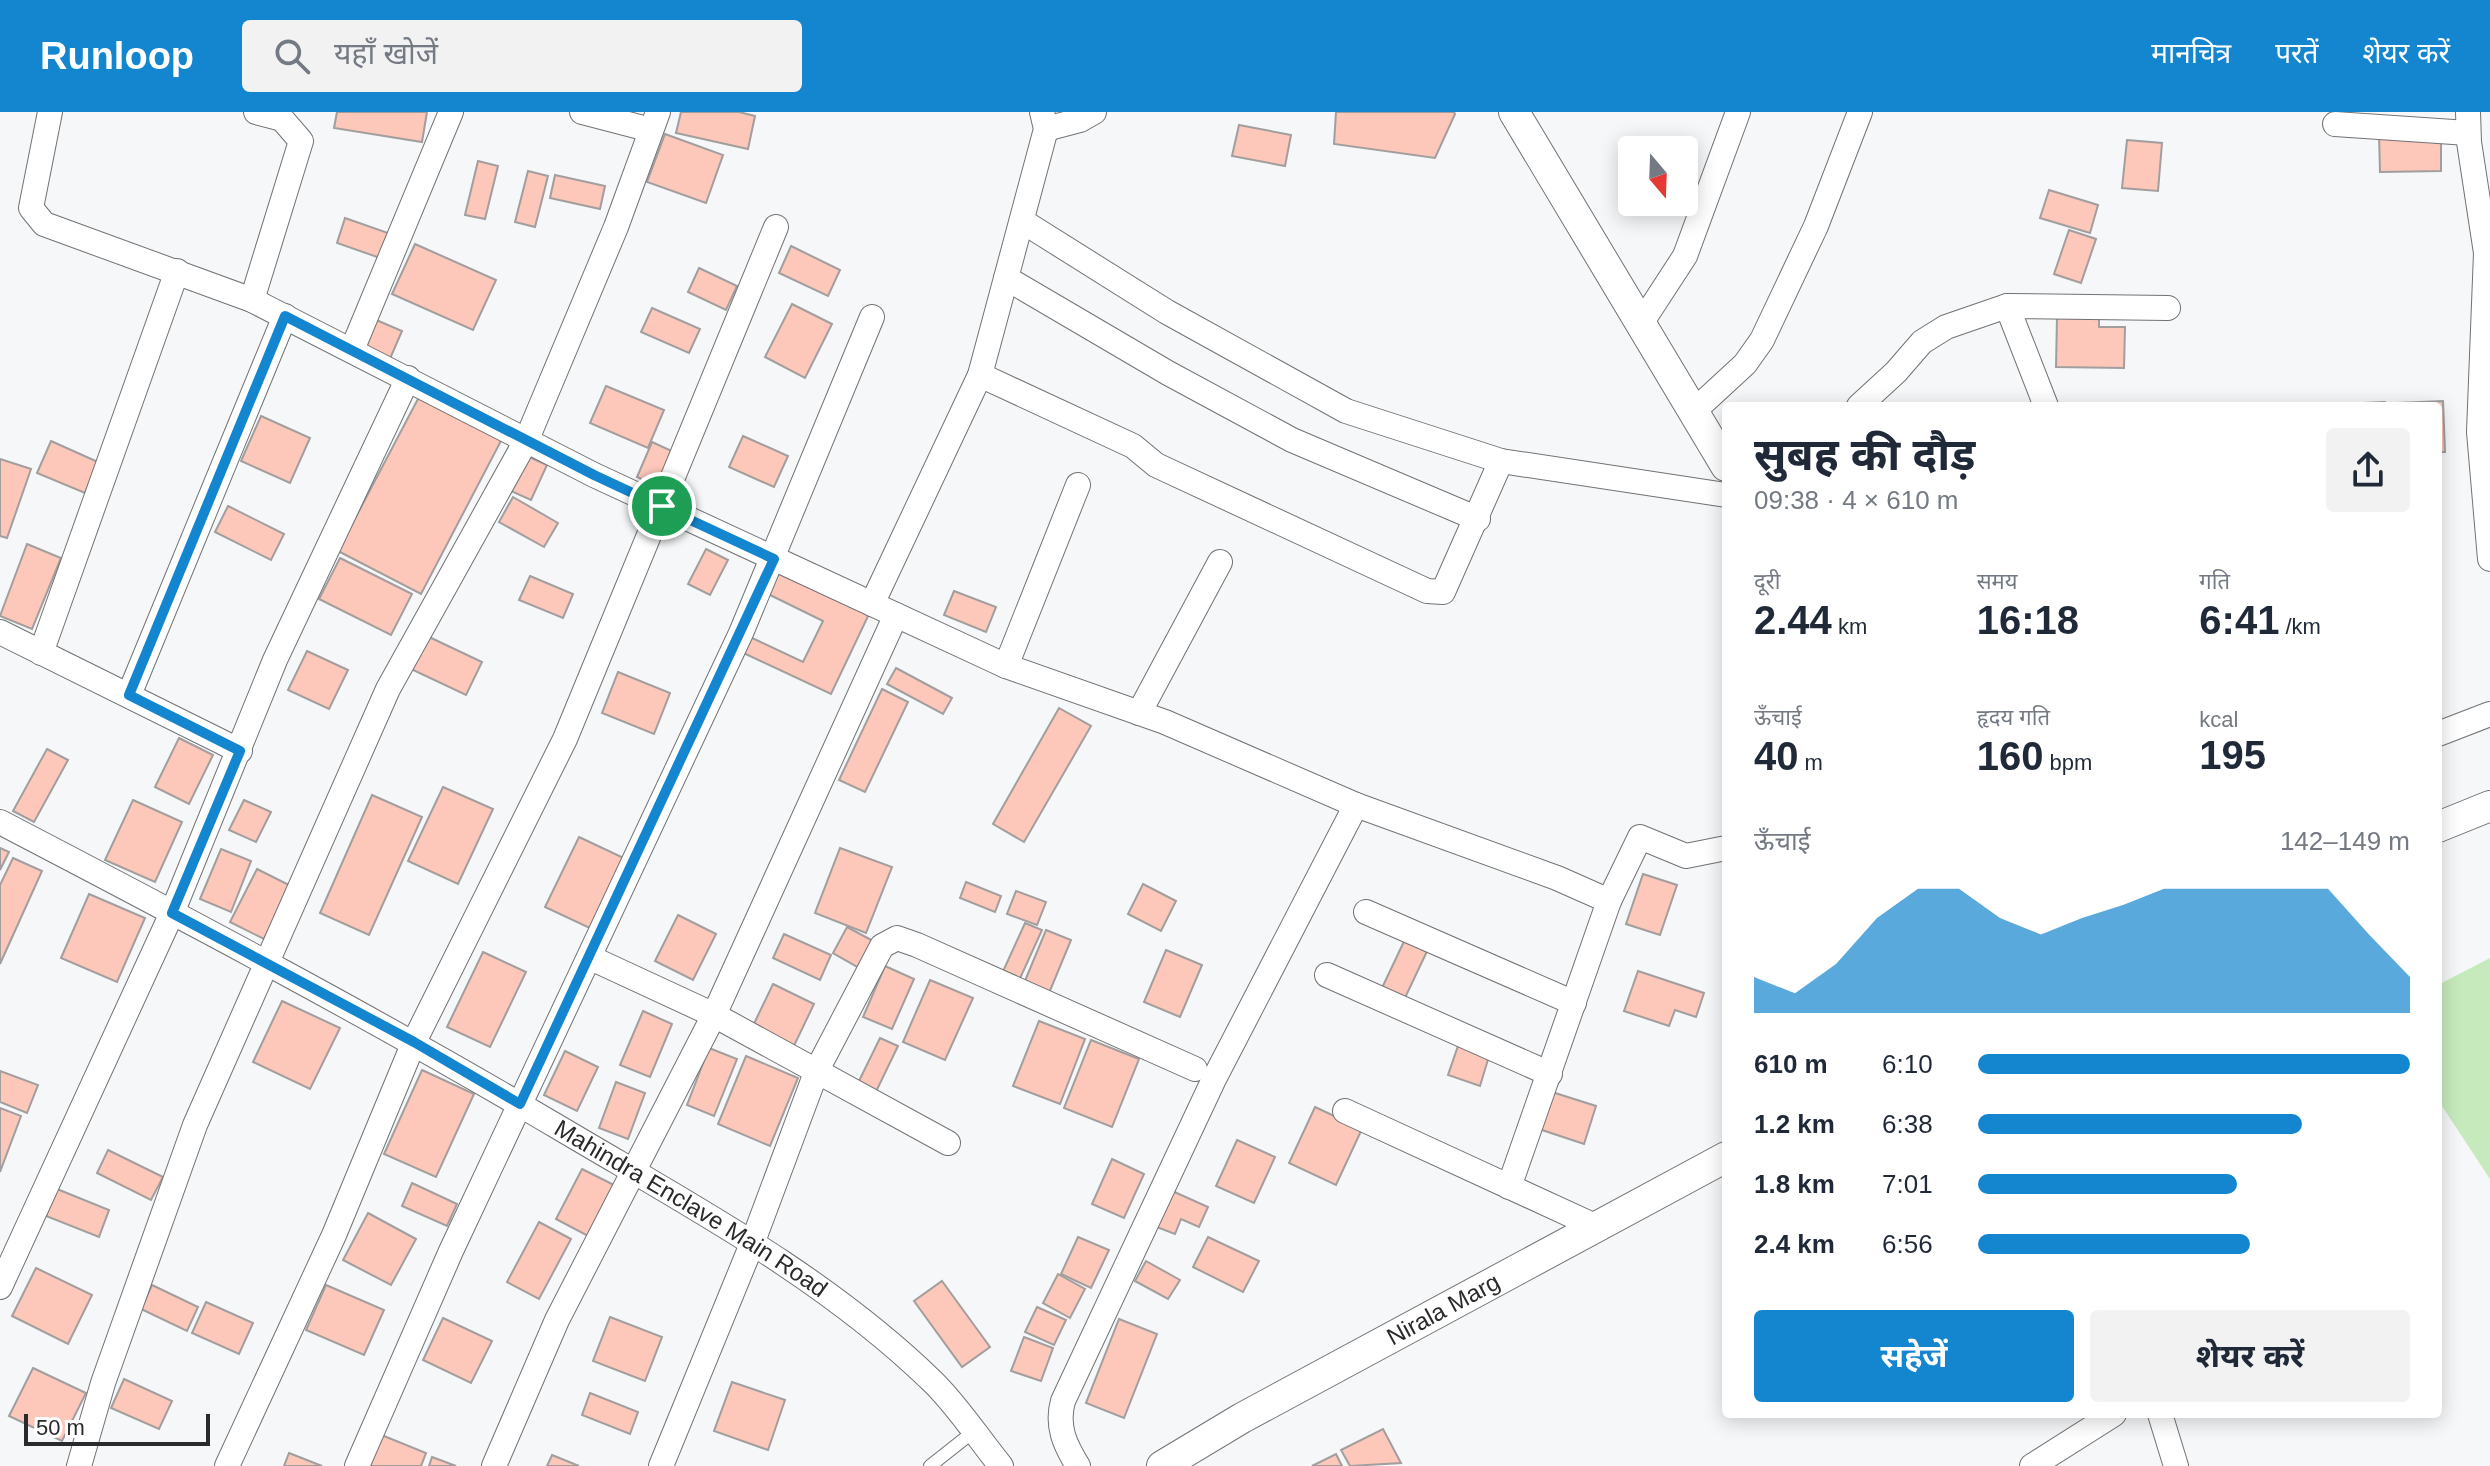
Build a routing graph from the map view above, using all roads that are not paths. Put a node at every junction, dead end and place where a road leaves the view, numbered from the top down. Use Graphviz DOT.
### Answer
graph roads {
  1 [pos="50,112"];
  2 [pos="256,112"];
  3 [pos="308,112"];
  4 [pos="451,112"];
  5 [pos="582,112"];
  6 [pos="1094,112"];
  7 [pos="1514,112"];
  8 [pos="1738,112"];
  9 [pos="1860,112"];
  10 [pos="655,121"];
  11 [pos="1044,121"];
  12 [pos="2468,122"];
  13 [pos="2335,124"];
  14 [pos="301,141"];
  15 [pos="1022,221"];
  16 [pos="776,227"];
  17 [pos="177,271"];
  18 [pos="1006,278"];
  19 [pos="252,300"];
  20 [pos="2007,306"];
  21 [pos="2168,308"];
  22 [pos="285,316"];
  23 [pos="872,317"];
  24 [pos="1642,322"];
  25 [pos="352,350"];
  26 [pos="980,375"];
  27 [pos="408,378"];
  28 [pos="1863,402"];
  29 [pos="2044,402"];
  30 [pos="1694,411"];
  31 [pos="527,439"];
  32 [pos="1722,459"];
  33 [pos="1501,461"];
  34 [pos="1078,485"];
  35 [pos="1722,494"];
  36 [pos="662,506"];
  37 [pos="1478,519"];
  38 [pos="774,559"];
  39 [pos="2490,559"];
  40 [pos="1220,562"];
  41 [pos="872,604"];
  42 [pos="896,615"];
  43 [pos="0,632"];
  44 [pos="41,653"];
  45 [pos="1006,666"];
  46 [pos="129,695"];
  47 [pos="1139,713"];
  48 [pos="2490,714"];
  49 [pos="2442,732"];
  50 [pos="240,751"];
  51 [pos="1356,805"];
  52 [pos="2490,806"];
  53 [pos="0,822"];
  54 [pos="2442,825"];
  55 [pos="1722,849"];
  56 [pos="1609,901"];
  57 [pos="1366,912"];
  58 [pos="172,913"];
  59 [pos="591,958"];
  60 [pos="268,964"];
  61 [pos="1327,975"];
  62 [pos="1574,1003"];
  63 [pos="714,1015"];
  64 [pos="414,1042"];
  65 [pos="1195,1069"];
  66 [pos="817,1070"];
  67 [pos="1550,1074"];
  68 [pos="520,1104"];
  69 [pos="1345,1111"];
  70 [pos="948,1143"];
  71 [pos="1722,1159"];
  72 [pos="634,1172"];
  73 [pos="1509,1187"];
  74 [pos="1597,1227"];
  75 [pos="752,1244"];
  76 [pos="0,1287"];
  77 [pos="2108,1418"];
  78 [pos="2161,1418"];
  79 [pos="973,1432"];
  80 [pos="79,1466"];
  81 [pos="227,1466"];
  82 [pos="357,1466"];
  83 [pos="494,1466"];
  84 [pos="661,1466"];
  85 [pos="930,1466"];
  86 [pos="1001,1466"];
  87 [pos="1078,1466"];
  88 [pos="1162,1466"];
  89 [pos="2032,1466"];
  90 [pos="2176,1466"];
  1 -- 17 [label="street"];
  2 -- 14 [label="street"];
  3 -- 14 [label="street"];
  4 -- 25 [label="street"];
  5 -- 10 [label="street"];
  6 -- 11 [label="street"];
  7 -- 24 [label="street"];
  8 -- 24 [label="street"];
  9 -- 30 [label="street"];
  10 -- 31 [label="street"];
  11 -- 15 [label="street"];
  12 -- 13 [label="street"];
  12 -- 39 [label="street"];
  14 -- 19 [label="street"];
  15 -- 18 [label="street"];
  15 -- 33 [label="street"];
  16 -- 36 [label="street"];
  17 -- 19 [label="street"];
  17 -- 44 [label="street"];
  18 -- 26 [label="street"];
  18 -- 37 [label="street"];
  19 -- 22 [label="street"];
  20 -- 21 [label="street"];
  20 -- 28 [label="street"];
  20 -- 29 [label="street"];
  22 -- 25 [label="street"];
  22 -- 46 [label="street"];
  23 -- 38 [label="street"];
  24 -- 30 [label="street"];
  25 -- 27 [label="street"];
  26 -- 37 [label="street"];
  26 -- 41 [label="street"];
  27 -- 31 [label="street"];
  27 -- 50 [label="street"];
  30 -- 32 [label="street"];
  31 -- 36 [label="street"];
  31 -- 60 [label="street"];
  33 -- 35 [label="street"];
  33 -- 37 [label="street"];
  34 -- 45 [label="street"];
  36 -- 38 [label="street"];
  36 -- 64 [label="street"];
  38 -- 41 [label="street"];
  38 -- 59 [label="street"];
  40 -- 47 [label="street"];
  41 -- 42 [label="street"];
  42 -- 45 [label="street"];
  42 -- 63 [label="street"];
  43 -- 44 [label="street"];
  44 -- 46 [label="street"];
  45 -- 47 [label="street"];
  46 -- 50 [label="street"];
  47 -- 51 [label="street"];
  48 -- 49 [label="street"];
  50 -- 58 [label="street"];
  51 -- 56 [label="street"];
  51 -- 87 [label="street"];
  52 -- 54 [label="street"];
  53 -- 58 [label="street, Mahindra Enclave Main Road"];
  55 -- 56 [label="street"];
  56 -- 62 [label="street"];
  57 -- 62 [label="street"];
  58 -- 60 [label="street, Mahindra Enclave Main Road"];
  58 -- 76 [label="street"];
  59 -- 63 [label="street"];
  59 -- 68 [label="street"];
  60 -- 64 [label="street, Mahindra Enclave Main Road"];
  60 -- 80 [label="street"];
  61 -- 67 [label="street"];
  62 -- 67 [label="street"];
  63 -- 66 [label="street"];
  63 -- 72 [label="street"];
  64 -- 68 [label="street, Mahindra Enclave Main Road"];
  64 -- 81 [label="street"];
  65 -- 66 [label="street"];
  66 -- 70 [label="street"];
  66 -- 75 [label="street"];
  67 -- 73 [label="street"];
  68 -- 72 [label="street, Mahindra Enclave Main Road"];
  68 -- 82 [label="street"];
  69 -- 73 [label="street"];
  71 -- 74 [label="street, Nirala Marg"];
  72 -- 75 [label="street, Mahindra Enclave Main Road"];
  72 -- 83 [label="street"];
  73 -- 74 [label="street"];
  74 -- 88 [label="street, Nirala Marg"];
  75 -- 79 [label="street, Mahindra Enclave Main Road"];
  75 -- 84 [label="street"];
  77 -- 89 [label="street"];
  78 -- 90 [label="street"];
  79 -- 85 [label="lane"];
  79 -- 86 [label="street, Mahindra Enclave Main Road"];
}
